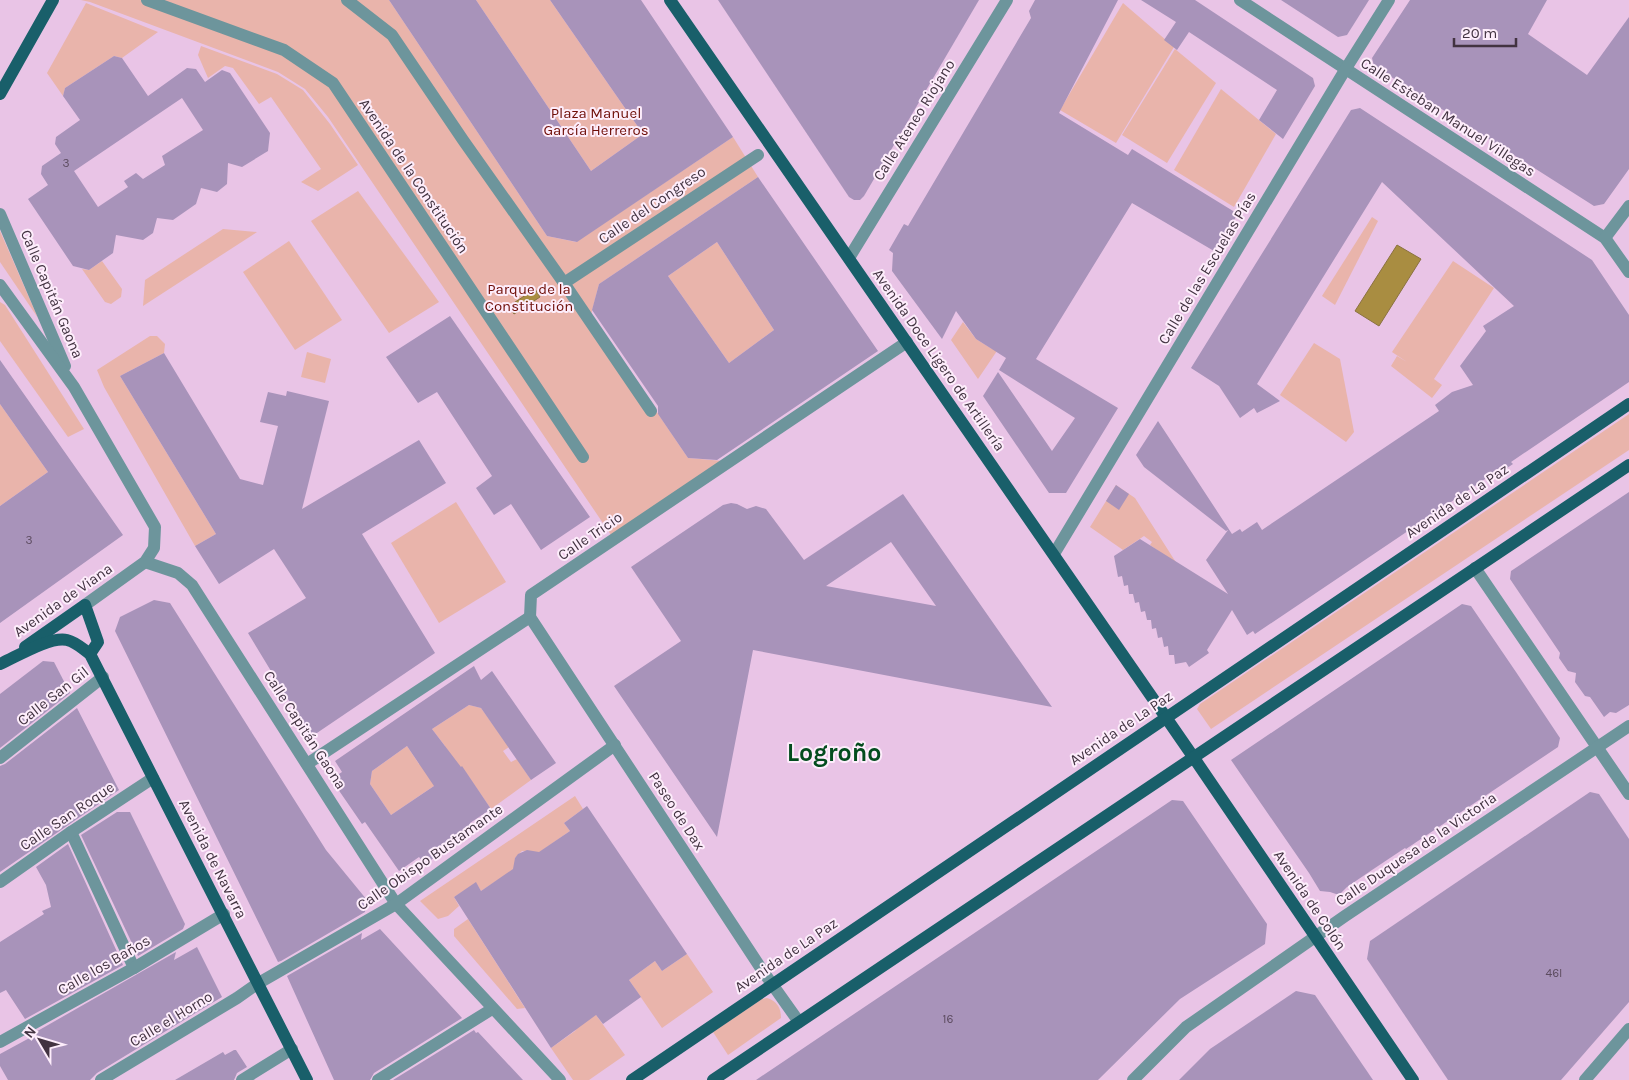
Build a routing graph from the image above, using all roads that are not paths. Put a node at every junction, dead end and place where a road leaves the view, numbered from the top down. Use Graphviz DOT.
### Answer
graph roads {
  1 [pos="53,0"];
  2 [pos="147,0"];
  3 [pos="347,0"];
  4 [pos="670,0"];
  5 [pos="1008,0"];
  6 [pos="1240,0"];
  7 [pos="1389,0"];
  8 [pos="1345,70"];
  9 [pos="0,94"];
  10 [pos="758,154"];
  11 [pos="1629,206"];
  12 [pos="0,214"];
  13 [pos="1605,238"];
  14 [pos="849,258"];
  15 [pos="1629,272"];
  16 [pos="564,283"];
  17 [pos="0,285"];
  18 [pos="907,342"];
  19 [pos="74,387"];
  20 [pos="1629,404"];
  21 [pos="652,411"];
  22 [pos="583,457"];
  23 [pos="1629,465"];
  24 [pos="1054,554"];
  25 [pos="145,562"];
  26 [pos="1476,568"];
  27 [pos="85,605"];
  28 [pos="530,617"];
  29 [pos="90,654"];
  30 [pos="0,664"];
  31 [pos="102,677"];
  32 [pos="1166,717"];
  33 [pos="1629,726"];
  34 [pos="1181,738"];
  35 [pos="615,745"];
  36 [pos="1598,747"];
  37 [pos="0,758"];
  38 [pos="1194,758"];
  39 [pos="307,764"];
  40 [pos="153,778"];
  41 [pos="1629,794"];
  42 [pos="71,832"];
  43 [pos="0,882"];
  44 [pos="396,904"];
  45 [pos="224,914"];
  46 [pos="1315,937"];
  47 [pos="134,968"];
  48 [pos="257,984"];
  49 [pos="772,984"];
  50 [pos="492,1008"];
  51 [pos="799,1022"];
  52 [pos="1629,1029"];
  53 [pos="0,1042"];
  54 [pos="292,1049"];
  55 [pos="101,1080"];
  56 [pos="242,1080"];
  57 [pos="307,1080"];
  58 [pos="378,1080"];
  59 [pos="560,1080"];
  60 [pos="632,1080"];
  61 [pos="713,1080"];
  62 [pos="1133,1080"];
  63 [pos="1413,1080"];
  64 [pos="1585,1080"];
  1 -- 9 [label="main road"];
  2 -- 22 [label="street, Avenida de la Constitución"];
  3 -- 16 [label="street"];
  4 -- 14 [label="main road, Avenida Doce Ligero de Artillería"];
  5 -- 14 [label="street, Calle Ateneo Riojano"];
  6 -- 8 [label="street, Calle Esteban Manuel Villegas"];
  7 -- 8 [label="street, Calle de las Escuelas Pías"];
  8 -- 13 [label="street, Calle Esteban Manuel Villegas"];
  8 -- 24 [label="street, Calle de las Escuelas Pías"];
  10 -- 16 [label="street, Calle del Congreso"];
  11 -- 13 [label="street"];
  12 -- 19 [label="street, Calle Capitán Gaona"];
  13 -- 15 [label="street, Calle Esteban Manuel Villegas"];
  14 -- 18 [label="main road, Avenida Doce Ligero de Artillería"];
  16 -- 21 [label="street"];
  17 -- 19 [label="street, Calle Capitán Gaona"];
  18 -- 24 [label="main road, Avenida Doce Ligero de Artillería"];
  18 -- 28 [label="street, Calle Tricio"];
  19 -- 25 [label="street, Calle Capitán Gaona"];
  20 -- 32 [label="main road, Avenida de La Paz"];
  23 -- 26 [label="main road"];
  24 -- 32 [label="main road, Avenida Doce Ligero de Artillería"];
  25 -- 27 [label="street, Avenida de Viana"];
  25 -- 39 [label="street, Calle Capitán Gaona"];
  26 -- 36 [label="street"];
  26 -- 38 [label="main road"];
  27 -- 29 [label="main road"];
  27 -- 30 [label="main road, Avenida de Viana"];
  28 -- 35 [label="street, Paseo de Dax"];
  28 -- 39 [label="street"];
  29 -- 30 [label="main road, Avenida de Navarra"];
  29 -- 31 [label="main road, Avenida de Navarra"];
  31 -- 37 [label="street, Calle San Gil"];
  31 -- 40 [label="main road, Avenida de Navarra"];
  32 -- 34 [label="main road, Avenida Doce Ligero de Artillería"];
  32 -- 49 [label="main road, Avenida de La Paz"];
  33 -- 36 [label="street, Calle Duquesa de la Victoria"];
  34 -- 38 [label="main road, Avenida de Colón"];
  35 -- 44 [label="street, Calle Obispo Bustamante"];
  35 -- 49 [label="street, Paseo de Dax"];
  36 -- 41 [label="street"];
  36 -- 46 [label="street, Calle Duquesa de la Victoria"];
  38 -- 46 [label="main road, Avenida de Colón"];
  38 -- 51 [label="main road"];
  39 -- 44 [label="street, Calle Capitán Gaona"];
  40 -- 42 [label="street, Calle San Roque"];
  40 -- 45 [label="main road, Avenida de Navarra"];
  42 -- 43 [label="street, Calle San Roque"];
  42 -- 47 [label="street"];
  44 -- 48 [label="street, Calle Obispo Bustamante"];
  44 -- 50 [label="street, Calle Capitán Gaona"];
  45 -- 47 [label="street, Calle los Baños"];
  45 -- 48 [label="main road, Avenida de Navarra"];
  46 -- 62 [label="street, Calle Duquesa de la Victoria"];
  46 -- 63 [label="main road, Avenida de Colón"];
  47 -- 53 [label="street, Calle los Baños"];
  48 -- 54 [label="main road, Avenida de Navarra"];
  48 -- 55 [label="street, Calle el Horno"];
  49 -- 51 [label="street, Paseo de Dax"];
  49 -- 60 [label="main road, Avenida de La Paz"];
  50 -- 58 [label="street"];
  50 -- 59 [label="street, Calle Capitán Gaona"];
  51 -- 61 [label="main road"];
  52 -- 64 [label="street"];
  54 -- 56 [label="street"];
  54 -- 57 [label="main road, Avenida de Navarra"];
}
